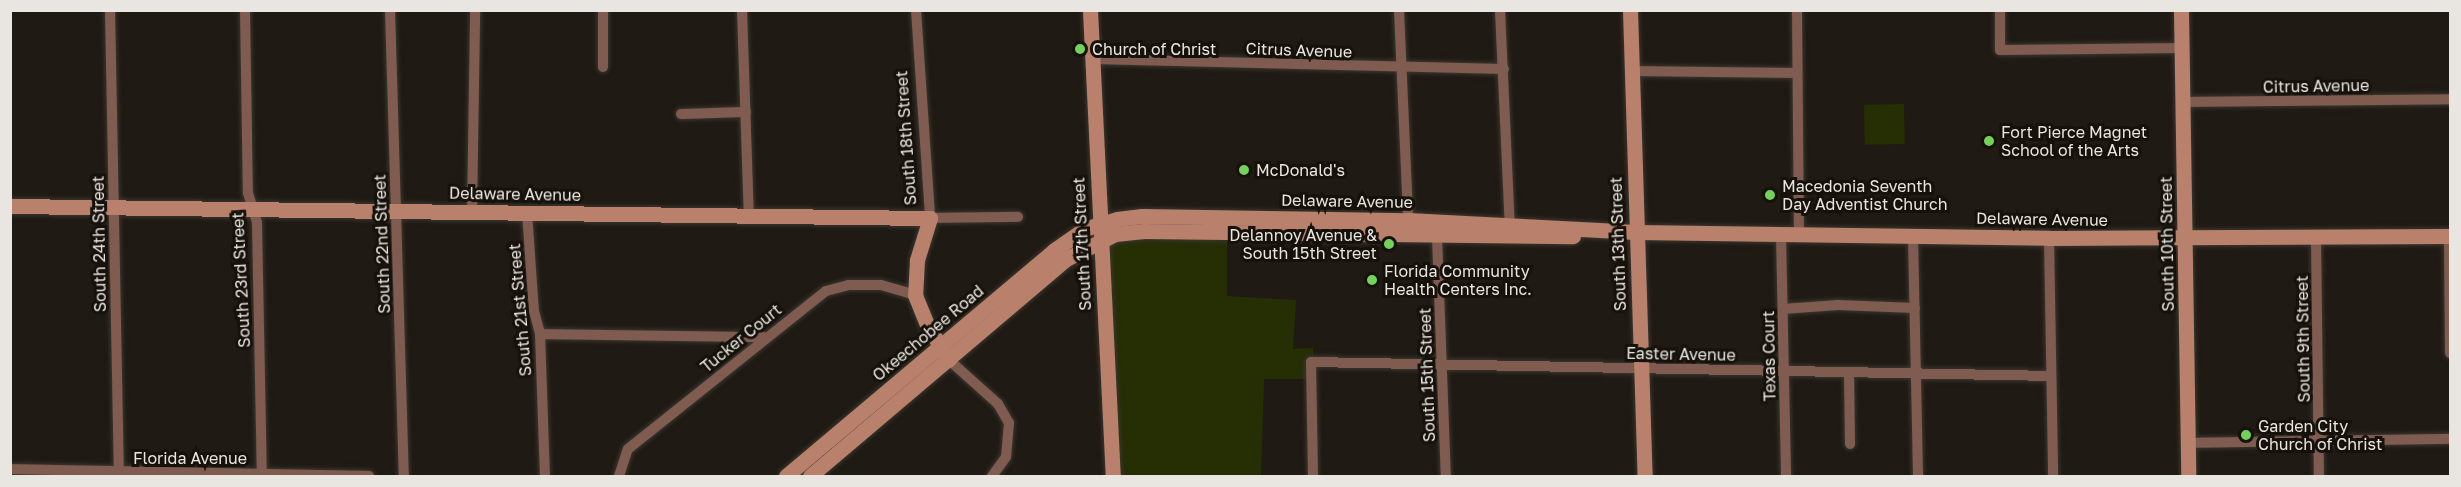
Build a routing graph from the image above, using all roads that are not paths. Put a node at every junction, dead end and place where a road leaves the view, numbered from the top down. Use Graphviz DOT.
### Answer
graph roads {
  1 [pos="110,10"];
  2 [pos="245,10"];
  3 [pos="390,10"];
  4 [pos="475,10"];
  5 [pos="603,10"];
  6 [pos="742,10"];
  7 [pos="916,10"];
  8 [pos="1090,10"];
  9 [pos="1399,10"];
  10 [pos="1500,10"];
  11 [pos="1630,10"];
  12 [pos="1797,10"];
  13 [pos="2000,10"];
  14 [pos="2181,10"];
  15 [pos="2182,48"];
  16 [pos="1093,59"];
  17 [pos="603,67"];
  18 [pos="1401,68"];
  19 [pos="1504,69"];
  20 [pos="1631,71"];
  21 [pos="1797,73"];
  22 [pos="2451,99"];
  23 [pos="2183,102"];
  24 [pos="746,112"];
  25 [pos="681,114"];
  26 [pos="10,206"];
  27 [pos="113,206"];
  28 [pos="254,208"];
  29 [pos="396,210"];
  30 [pos="472,212"];
  31 [pos="527,212"];
  32 [pos="749,217"];
  33 [pos="1018,217"];
  34 [pos="930,218"];
  35 [pos="1408,220"];
  36 [pos="1098,224"];
  37 [pos="1510,230"];
  38 [pos="1636,232"];
  39 [pos="1781,234"];
  40 [pos="1799,234"];
  41 [pos="1437,236"];
  42 [pos="1913,236"];
  43 [pos="2450,236"];
  44 [pos="2316,237"];
  45 [pos="2049,238"];
  46 [pos="2185,238"];
  47 [pos="1099,239"];
  48 [pos="915,295"];
  49 [pos="1916,308"];
  50 [pos="1783,309"];
  51 [pos="540,334"];
  52 [pos="764,337"];
  53 [pos="2451,353"];
  54 [pos="944,354"];
  55 [pos="1441,363"];
  56 [pos="1643,369"];
  57 [pos="1784,371"];
  58 [pos="1849,372"];
  59 [pos="1917,374"];
  60 [pos="2051,376"];
  61 [pos="2451,439"];
  62 [pos="2319,441"];
  63 [pos="2187,443"];
  64 [pos="1850,444"];
  65 [pos="10,469"];
  66 [pos="119,474"];
  67 [pos="262,475"];
  68 [pos="369,477"];
  69 [pos="404,477"];
  70 [pos="545,477"];
  71 [pos="619,477"];
  72 [pos="786,477"];
  73 [pos="810,477"];
  74 [pos="992,477"];
  75 [pos="1113,477"];
  76 [pos="1312,477"];
  77 [pos="1446,477"];
  78 [pos="1645,477"];
  79 [pos="1786,477"];
  80 [pos="1918,477"];
  81 [pos="2054,477"];
  82 [pos="2187,477"];
  83 [pos="2319,477"];
  1 -- 27 [label="street, South 24th Street"];
  2 -- 28 [label="street, South 23rd Street"];
  3 -- 29 [label="street, South 22nd Street"];
  4 -- 30 [label="street"];
  5 -- 17 [label="street"];
  6 -- 24 [label="street"];
  7 -- 34 [label="street, South 18th Street"];
  8 -- 16 [label="main road, South 17th Street"];
  9 -- 18 [label="street"];
  10 -- 19 [label="street"];
  11 -- 20 [label="main road, South 13th Street"];
  12 -- 21 [label="street"];
  13 -- 15 [label="street"];
  14 -- 15 [label="main road, South 10th Street"];
  15 -- 23 [label="main road, South 10th Street"];
  16 -- 18 [label="street, Citrus Avenue"];
  16 -- 36 [label="main road, South 17th Street"];
  18 -- 19 [label="street, Citrus Avenue"];
  18 -- 35 [label="street"];
  19 -- 37 [label="street"];
  20 -- 21 [label="street"];
  20 -- 38 [label="main road, South 13th Street"];
  21 -- 40 [label="street"];
  22 -- 23 [label="street, Citrus Avenue"];
  23 -- 46 [label="main road, South 10th Street"];
  24 -- 25 [label="street"];
  24 -- 32 [label="street"];
  26 -- 27 [label="main road, Delaware Avenue"];
  27 -- 28 [label="main road, Delaware Avenue"];
  27 -- 66 [label="street, South 24th Street"];
  28 -- 29 [label="main road, Delaware Avenue"];
  28 -- 67 [label="street, South 23rd Street"];
  29 -- 30 [label="main road, Delaware Avenue"];
  29 -- 69 [label="street, South 22nd Street"];
  30 -- 31 [label="main road, Delaware Avenue"];
  31 -- 32 [label="main road, Delaware Avenue"];
  31 -- 51 [label="street, South 21st Street"];
  32 -- 34 [label="main road, Delaware Avenue"];
  33 -- 34 [label="street, Delaware Avenue"];
  34 -- 48 [label="main road, South 18th Street"];
  35 -- 36 [label="main road, Delaware Avenue"];
  35 -- 37 [label="main road, Delaware Avenue"];
  36 -- 47 [label="main road, South 17th Street"];
  36 -- 54 [label="main road, Okeechobee Road"];
  37 -- 38 [label="main road, Delaware Avenue"];
  37 -- 41 [label="main road, Delaware Avenue"];
  38 -- 39 [label="main road, Delaware Avenue"];
  38 -- 56 [label="main road, South 13th Street"];
  39 -- 40 [label="main road, Delaware Avenue"];
  39 -- 50 [label="street, Texas Court"];
  40 -- 42 [label="main road, Delaware Avenue"];
  41 -- 47 [label="main road, Delaware Avenue"];
  41 -- 55 [label="street, South 15th Street"];
  42 -- 45 [label="main road, Delaware Avenue"];
  42 -- 49 [label="street"];
  43 -- 44 [label="main road, Delaware Avenue"];
  43 -- 53 [label="street"];
  44 -- 46 [label="main road, Delaware Avenue"];
  44 -- 62 [label="street, South 9th Street"];
  45 -- 46 [label="main road, Delaware Avenue"];
  45 -- 60 [label="street"];
  46 -- 63 [label="main road, South 10th Street"];
  47 -- 54 [label="main road, Okeechobee Road"];
  47 -- 75 [label="main road, South 17th Street"];
  48 -- 52 [label="street, Tucker Court"];
  48 -- 54 [label="main road, South 18th Street"];
  49 -- 50 [label="street"];
  49 -- 59 [label="street"];
  50 -- 57 [label="street, Texas Court"];
  51 -- 52 [label="street"];
  51 -- 70 [label="street, South 21st Street"];
  52 -- 71 [label="street, Tucker Court"];
  54 -- 72 [label="main road, Okeechobee Road"];
  54 -- 73 [label="main road, Okeechobee Road"];
  54 -- 74 [label="street"];
  55 -- 56 [label="street, Easter Avenue"];
  55 -- 76 [label="street, Easter Avenue"];
  55 -- 77 [label="street, South 15th Street"];
  56 -- 57 [label="street, Easter Avenue"];
  56 -- 78 [label="main road, South 13th Street"];
  57 -- 58 [label="street, Easter Avenue"];
  57 -- 79 [label="street, Texas Court"];
  58 -- 59 [label="street, Easter Avenue"];
  58 -- 64 [label="street"];
  59 -- 60 [label="street, Easter Avenue"];
  59 -- 80 [label="street"];
  60 -- 81 [label="street"];
  61 -- 62 [label="street"];
  62 -- 63 [label="street"];
  62 -- 83 [label="street, South 9th Street"];
  63 -- 82 [label="main road, South 10th Street"];
  65 -- 66 [label="street, Florida Avenue"];
  66 -- 67 [label="street, Florida Avenue"];
  67 -- 68 [label="street, Florida Avenue"];
}
